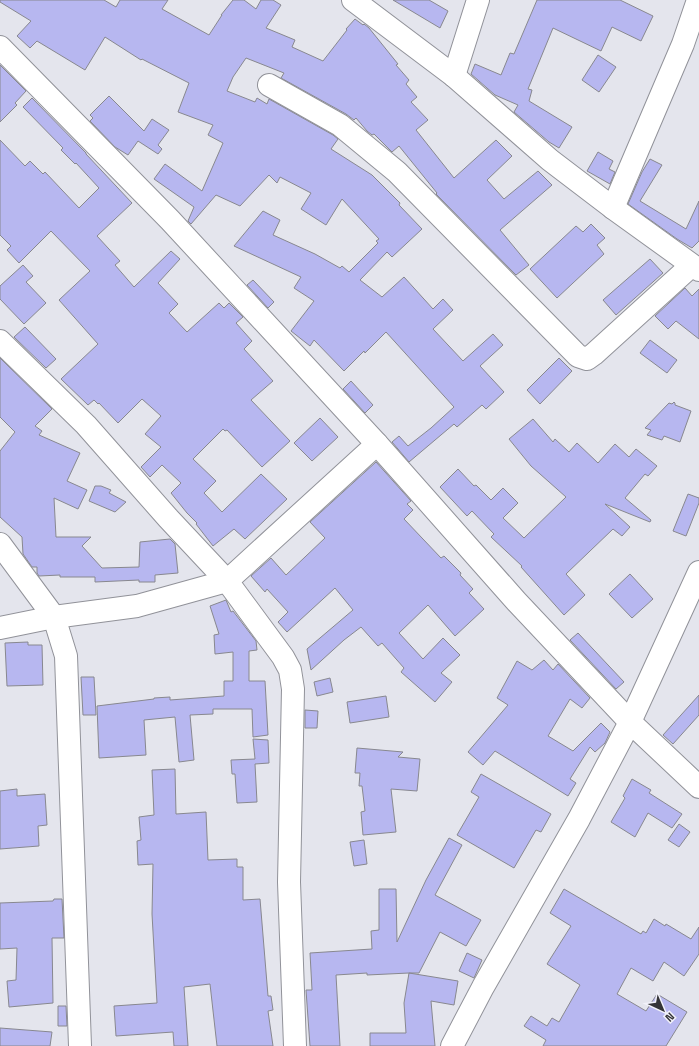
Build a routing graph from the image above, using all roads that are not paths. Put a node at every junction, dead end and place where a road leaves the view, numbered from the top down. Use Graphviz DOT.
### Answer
graph roads {
  1 [pos="353,0"];
  2 [pos="478,0"];
  3 [pos="698,0"];
  4 [pos="0,47"];
  5 [pos="454,76"];
  6 [pos="269,85"];
  7 [pos="613,208"];
  8 [pos="695,268"];
  9 [pos="0,341"];
  10 [pos="377,444"];
  11 [pos="0,544"];
  12 [pos="699,572"];
  13 [pos="228,581"];
  14 [pos="54,617"];
  15 [pos="0,628"];
  16 [pos="630,722"];
  17 [pos="699,787"];
  18 [pos="80,1046"];
  19 [pos="295,1046"];
  20 [pos="452,1046"];
  1 -- 5 [label="street"];
  2 -- 5 [label="street"];
  3 -- 7 [label="street"];
  4 -- 10 [label="street"];
  5 -- 7 [label="street"];
  6 -- 8 [label="street"];
  7 -- 8 [label="street"];
  9 -- 13 [label="street"];
  10 -- 13 [label="street"];
  10 -- 16 [label="street"];
  11 -- 14 [label="street"];
  12 -- 16 [label="street"];
  13 -- 14 [label="street"];
  13 -- 19 [label="street"];
  14 -- 15 [label="street"];
  14 -- 18 [label="street"];
  16 -- 17 [label="street"];
  16 -- 20 [label="street"];
}
